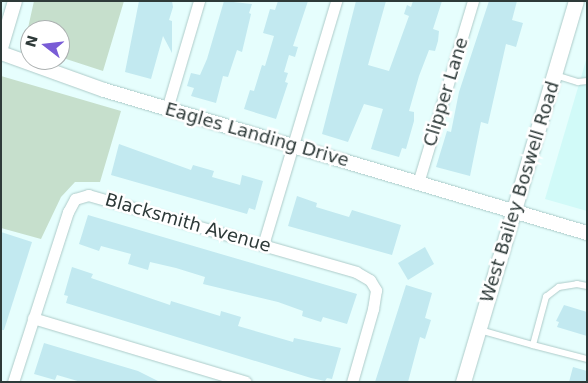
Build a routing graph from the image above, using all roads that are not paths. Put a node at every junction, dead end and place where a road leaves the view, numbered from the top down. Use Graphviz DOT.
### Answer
graph roads {
  1 [pos="15,1"];
  2 [pos="199,1"];
  3 [pos="336,1"];
  4 [pos="473,1"];
  5 [pos="576,1"];
  6 [pos="1,48"];
  7 [pos="1,53"];
  8 [pos="555,75"];
  9 [pos="587,82"];
  10 [pos="167,109"];
  11 [pos="293,146"];
  12 [pos="418,183"];
  13 [pos="515,211"];
  14 [pos="587,233"];
  15 [pos="263,245"];
  16 [pos="587,286"];
  17 [pos="33,318"];
  18 [pos="478,329"];
  19 [pos="533,345"];
  20 [pos="587,359"];
  21 [pos="211,377"];
  22 [pos="13,382"];
  23 [pos="246,382"];
  24 [pos="352,382"];
  25 [pos="463,382"];
  1 -- 6 [label="street"];
  2 -- 10 [label="street"];
  3 -- 11 [label="street"];
  4 -- 12 [label="street, Clipper Lane"];
  5 -- 8 [label="main road, West Bailey Boswell Road"];
  7 -- 10 [label="street, Eagles Landing Drive"];
  8 -- 9 [label="lane"];
  8 -- 13 [label="main road, West Bailey Boswell Road"];
  10 -- 11 [label="street, Eagles Landing Drive"];
  11 -- 12 [label="street, Eagles Landing Drive"];
  11 -- 15 [label="street"];
  12 -- 13 [label="street, Eagles Landing Drive"];
  13 -- 14 [label="street, Eagles Landing Drive"];
  13 -- 18 [label="main road, West Bailey Boswell Road"];
  15 -- 17 [label="street, Blacksmith Avenue"];
  15 -- 24 [label="street, Blacksmith Avenue"];
  16 -- 19 [label="lane"];
  17 -- 21 [label="street"];
  17 -- 22 [label="street, Blacksmith Avenue"];
  18 -- 19 [label="lane"];
  18 -- 25 [label="main road, West Bailey Boswell Road"];
  19 -- 20 [label="lane"];
  21 -- 23 [label="street"];
}
